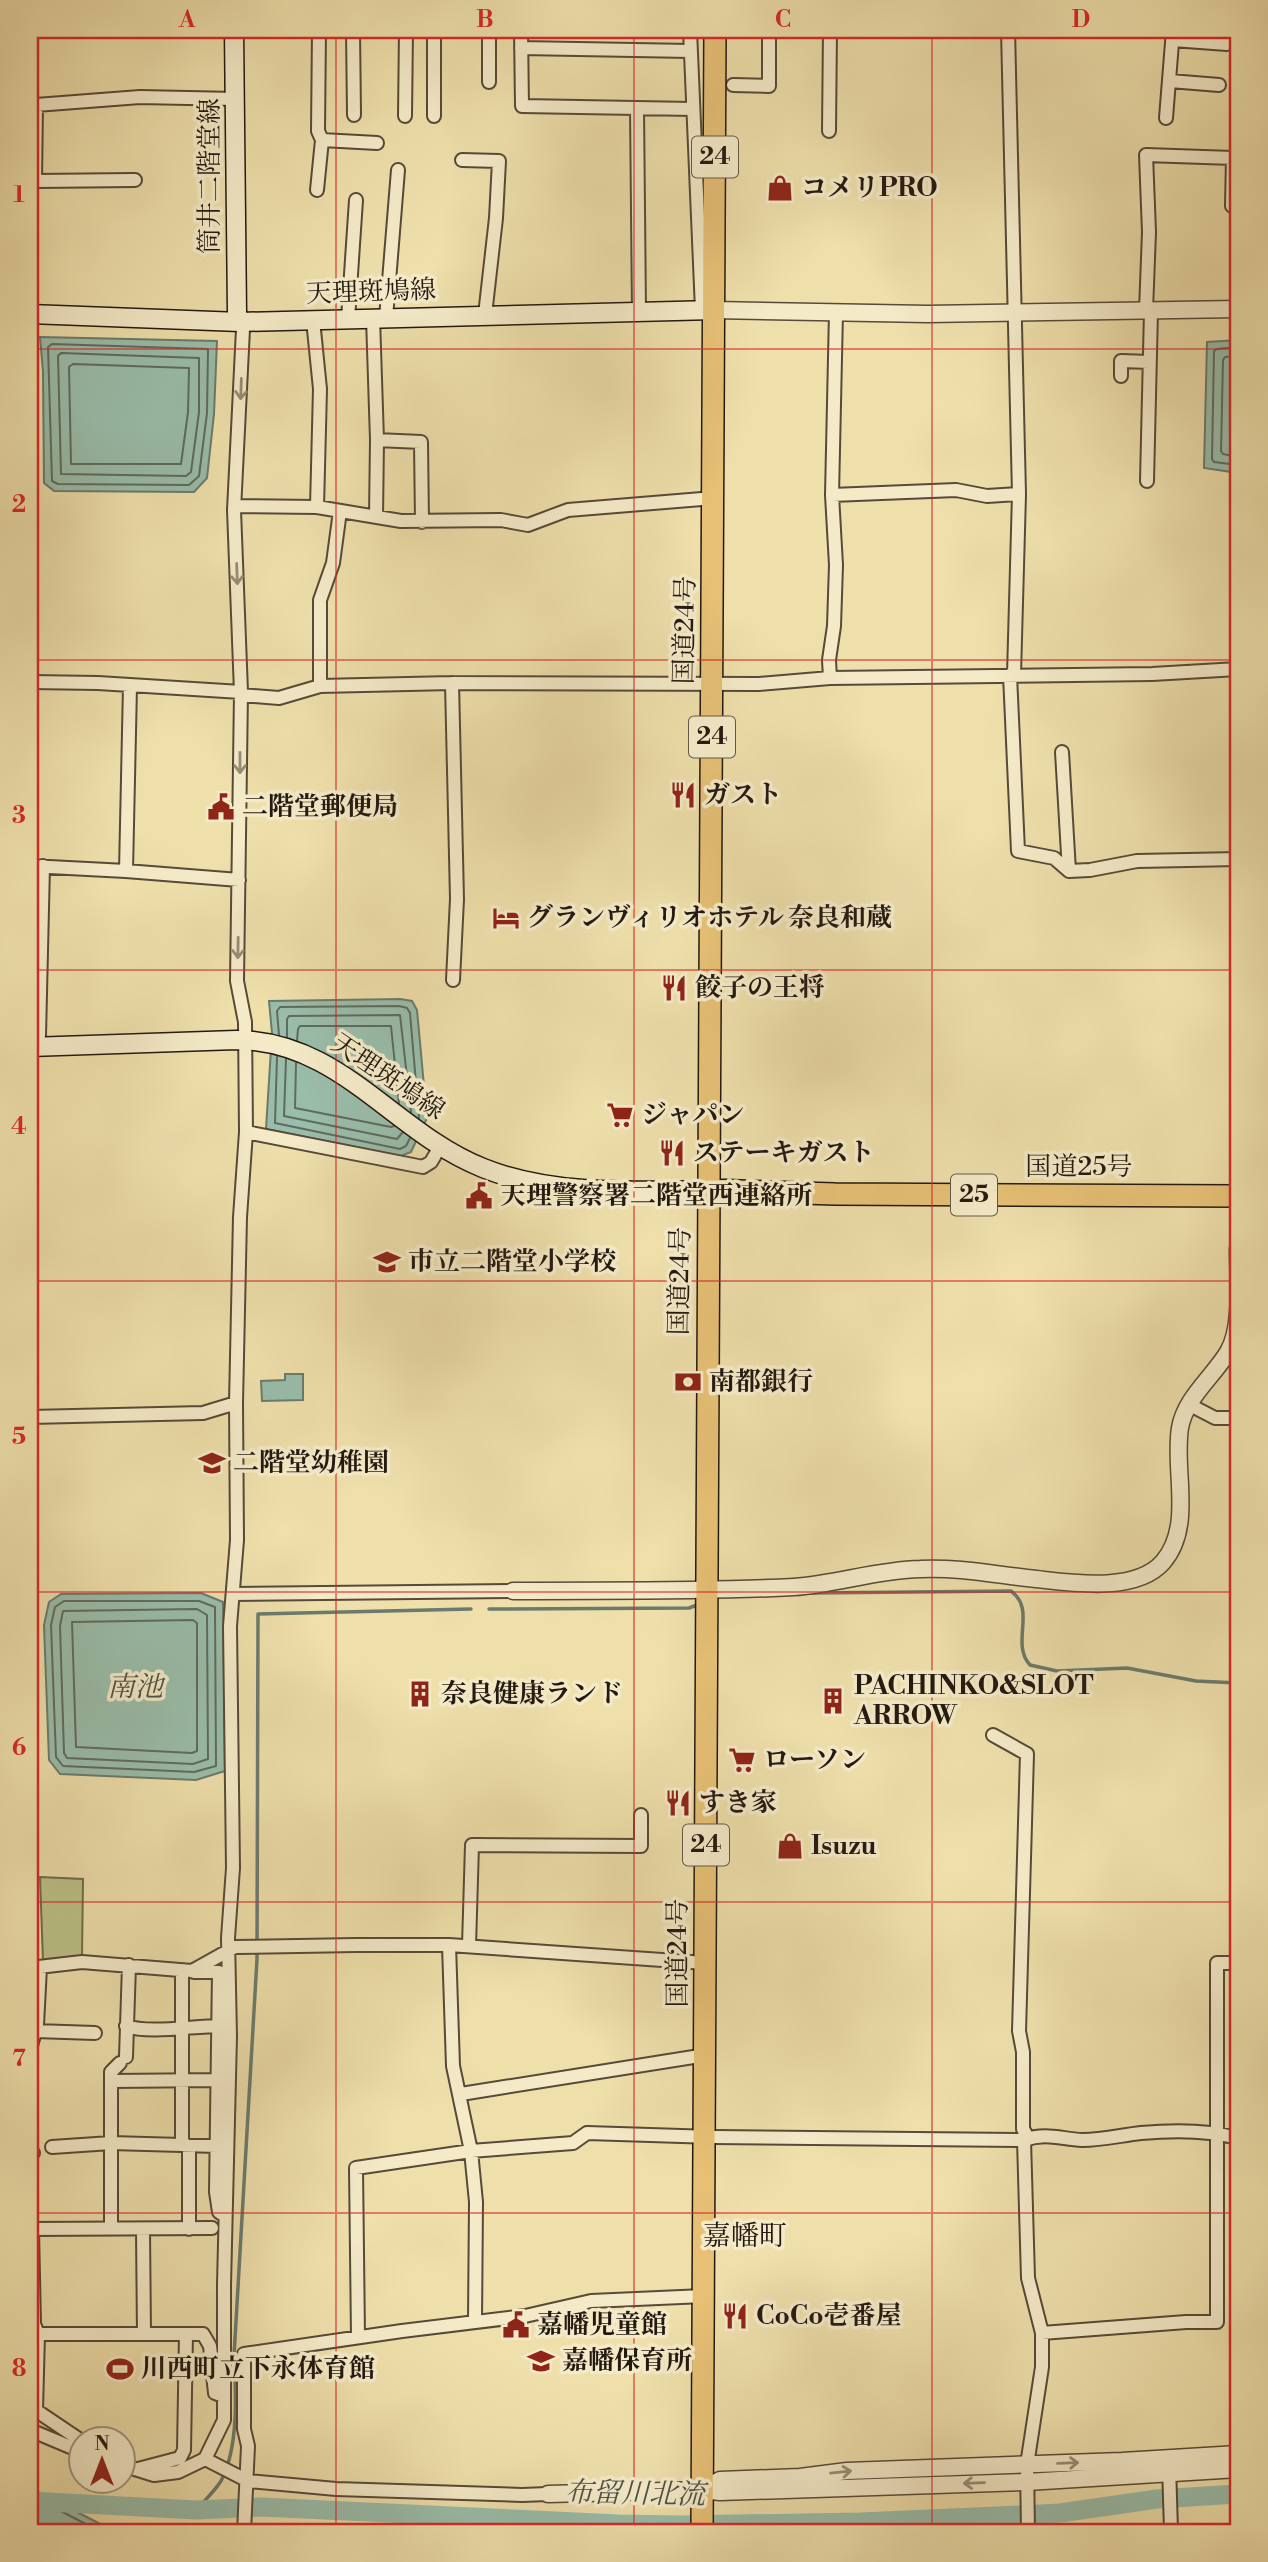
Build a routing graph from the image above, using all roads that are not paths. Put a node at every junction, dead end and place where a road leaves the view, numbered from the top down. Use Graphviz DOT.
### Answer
graph roads {
  1 [pos="234,30"];
  2 [pos="319,30"];
  3 [pos="353,30"];
  4 [pos="406,30"];
  5 [pos="435,30"];
  6 [pos="489,30"];
  7 [pos="521,30"];
  8 [pos="690,30"];
  9 [pos="715,30"];
  10 [pos="769,30"];
  11 [pos="830,30"];
  12 [pos="1008,30"];
  13 [pos="1173,35"];
  14 [pos="1227,44"];
  15 [pos="521,48"];
  16 [pos="691,51"];
  17 [pos="1170,80"];
  18 [pos="489,82"];
  19 [pos="733,85"];
  20 [pos="1219,85"];
  21 [pos="236,99"];
  22 [pos="637,108"];
  23 [pos="693,108"];
  24 [pos="354,114"];
  25 [pos="405,116"];
  26 [pos="434,116"];
  27 [pos="1167,118"];
  28 [pos="829,131"];
  29 [pos="322,140"];
  30 [pos="377,143"];
  31 [pos="462,160"];
  32 [pos="398,170"];
  33 [pos="135,180"];
  34 [pos="32,181"];
  35 [pos="317,190"];
  36 [pos="356,200"];
  37 [pos="1232,206"];
  38 [pos="1238,309"];
  39 [pos="708,310"];
  40 [pos="1149,311"];
  41 [pos="639,312"];
  42 [pos="836,312"];
  43 [pos="30,314"];
  44 [pos="1015,314"];
  45 [pos="485,316"];
  46 [pos="379,318"];
  47 [pos="348,319"];
  48 [pos="313,320"];
  49 [pos="240,322"];
  50 [pos="1150,362"];
  51 [pos="1121,376"];
  52 [pos="377,440"];
  53 [pos="1147,481"];
  54 [pos="1019,494"];
  55 [pos="832,495"];
  56 [pos="714,498"];
  57 [pos="235,506"];
  58 [pos="317,507"];
  59 [pos="340,511"];
  60 [pos="376,517"];
  61 [pos="422,522"];
  62 [pos="1238,669"];
  63 [pos="1012,675"];
  64 [pos="830,678"];
  65 [pos="30,682"];
  66 [pos="452,682"];
  67 [pos="712,684"];
  68 [pos="130,687"];
  69 [pos="320,687"];
  70 [pos="241,694"];
  71 [pos="1062,752"];
  72 [pos="1238,859"];
  73 [pos="36,866"];
  74 [pos="126,871"];
  75 [pos="1069,871"];
  76 [pos="239,880"];
  77 [pos="453,980"];
  78 [pos="245,1040"];
  79 [pos="33,1046"];
  80 [pos="246,1132"];
  81 [pos="435,1141"];
  82 [pos="710,1190"];
  83 [pos="1238,1196"];
  84 [pos="1238,1248"];
  85 [pos="236,1403"];
  86 [pos="1191,1405"];
  87 [pos="30,1417"];
  88 [pos="1238,1418"];
  89 [pos="707,1589"];
  90 [pos="513,1591"];
  91 [pos="233,1594"];
  92 [pos="993,1735"];
  93 [pos="641,1815"];
  94 [pos="449,1945"];
  95 [pos="469,1946"];
  96 [pos="224,1951"];
  97 [pos="705,1963"];
  98 [pos="1238,1963"];
  99 [pos="129,1965"];
  100 [pos="35,1967"];
  101 [pos="187,1971"];
  102 [pos="219,1972"];
  103 [pos="126,2026"];
  104 [pos="219,2026"];
  105 [pos="182,2027"];
  106 [pos="35,2031"];
  107 [pos="95,2033"];
  108 [pos="30,2049"];
  109 [pos="706,2055"];
  110 [pos="182,2080"];
  111 [pos="218,2080"];
  112 [pos="111,2081"];
  113 [pos="460,2094"];
  114 [pos="1217,2133"];
  115 [pos="705,2136"];
  116 [pos="1238,2137"];
  117 [pos="1026,2139"];
  118 [pos="111,2143"];
  119 [pos="185,2145"];
  120 [pos="217,2146"];
  121 [pos="52,2147"];
  122 [pos="471,2151"];
  123 [pos="225,2217"];
  124 [pos="111,2228"];
  125 [pos="212,2228"];
  126 [pos="31,2229"];
  127 [pos="143,2229"];
  128 [pos="189,2229"];
  129 [pos="704,2296"];
  130 [pos="475,2321"];
  131 [pos="1042,2333"];
  132 [pos="38,2334"];
  133 [pos="144,2334"];
  134 [pos="186,2334"];
  135 [pos="358,2337"];
  136 [pos="223,2396"];
  137 [pos="33,2408"];
  138 [pos="225,2421"];
  139 [pos="242,2428"];
  140 [pos="30,2430"];
  141 [pos="66,2430"];
  142 [pos="66,2445"];
  143 [pos="1238,2454"];
  144 [pos="210,2462"];
  145 [pos="137,2469"];
  146 [pos="1238,2469"];
  147 [pos="1169,2471"];
  148 [pos="1027,2479"];
  149 [pos="247,2485"];
  150 [pos="548,2494"];
  151 [pos="702,2495"];
  152 [pos="1170,2529"];
  153 [pos="244,2531"];
  154 [pos="702,2532"];
  155 [pos="1028,2532"];
  156 [pos="1147,2532"];
  157 [pos="1203,2532"];
  1 -- 21 [label="main road, 筒井二階堂線"];
  2 -- 29 [label="street"];
  3 -- 24 [label="street"];
  4 -- 25 [label="street"];
  5 -- 26 [label="street"];
  6 -- 18 [label="street"];
  7 -- 15 [label="street"];
  8 -- 16 [label="street"];
  9 -- 39 [label="highway, 国道24号 / 24"];
  10 -- 19 [label="street"];
  11 -- 28 [label="street"];
  12 -- 44 [label="street"];
  13 -- 14 [label="street"];
  13 -- 17 [label="street"];
  15 -- 16 [label="street"];
  15 -- 22 [label="street"];
  16 -- 23 [label="street"];
  17 -- 20 [label="street"];
  17 -- 27 [label="street"];
  21 -- 34 [label="street"];
  21 -- 49 [label="main road, 筒井二階堂線"];
  22 -- 23 [label="street"];
  22 -- 41 [label="street"];
  23 -- 39 [label="street"];
  29 -- 30 [label="street"];
  29 -- 35 [label="street"];
  31 -- 45 [label="street"];
  32 -- 46 [label="street"];
  33 -- 34 [label="street"];
  36 -- 47 [label="street"];
  37 -- 40 [label="street"];
  38 -- 40 [label="street"];
  39 -- 41 [label="main road, 天理斑鳩線"];
  39 -- 42 [label="street"];
  39 -- 56 [label="highway, 国道24号 / 24"];
  40 -- 44 [label="street"];
  40 -- 50 [label="street"];
  41 -- 45 [label="main road, 天理斑鳩線"];
  42 -- 44 [label="street"];
  42 -- 55 [label="street"];
  43 -- 49 [label="main road, 天理斑鳩線"];
  44 -- 54 [label="street"];
  45 -- 46 [label="main road, 天理斑鳩線"];
  46 -- 47 [label="main road, 天理斑鳩線"];
  46 -- 52 [label="street"];
  47 -- 48 [label="main road, 天理斑鳩線"];
  48 -- 49 [label="main road, 天理斑鳩線"];
  48 -- 58 [label="street"];
  49 -- 57 [label="street, one-way"];
  50 -- 51 [label="street"];
  50 -- 53 [label="street"];
  52 -- 60 [label="street"];
  52 -- 61 [label="street"];
  54 -- 55 [label="street"];
  54 -- 63 [label="street"];
  55 -- 64 [label="street"];
  56 -- 61 [label="street"];
  56 -- 67 [label="highway, 国道24号 / 24"];
  57 -- 58 [label="street"];
  57 -- 70 [label="street, one-way"];
  58 -- 59 [label="street"];
  59 -- 60 [label="street"];
  59 -- 69 [label="street"];
  60 -- 61 [label="street"];
  62 -- 63 [label="street"];
  63 -- 64 [label="street"];
  63 -- 75 [label="street"];
  64 -- 67 [label="street"];
  65 -- 68 [label="street"];
  66 -- 67 [label="street"];
  66 -- 69 [label="street"];
  66 -- 77 [label="street"];
  67 -- 82 [label="highway, 国道24号 / 24"];
  68 -- 70 [label="street"];
  68 -- 74 [label="street"];
  69 -- 70 [label="street"];
  70 -- 76 [label="street, one-way"];
  71 -- 75 [label="street"];
  72 -- 75 [label="street"];
  73 -- 74 [label="street"];
  73 -- 79 [label="street"];
  74 -- 76 [label="street"];
  76 -- 78 [label="street, one-way"];
  78 -- 79 [label="main road, 天理斑鳩線"];
  78 -- 80 [label="street"];
  78 -- 81 [label="main road, 天理斑鳩線"];
  80 -- 81 [label="street"];
  80 -- 85 [label="street"];
  81 -- 82 [label="main road, 天理斑鳩線"];
  82 -- 83 [label="highway, 国道25号 / 25"];
  82 -- 89 [label="highway, 国道24号 / 24"];
  84 -- 86 [label="street"];
  85 -- 87 [label="street"];
  85 -- 91 [label="street"];
  86 -- 88 [label="street"];
  86 -- 89 [label="street"];
  89 -- 90 [label="street"];
  89 -- 97 [label="highway, 国道24号 / 24"];
  90 -- 91 [label="street"];
  91 -- 96 [label="street"];
  92 -- 117 [label="street"];
  93 -- 95 [label="street"];
  94 -- 95 [label="street"];
  94 -- 96 [label="street"];
  94 -- 113 [label="street"];
  95 -- 97 [label="street"];
  96 -- 101 [label="street"];
  96 -- 102 [label="street"];
  96 -- 123 [label="street"];
  97 -- 109 [label="highway, 国道24号 / 24"];
  98 -- 114 [label="street"];
  99 -- 100 [label="street"];
  99 -- 101 [label="street"];
  99 -- 103 [label="street"];
  100 -- 106 [label="street"];
  101 -- 102 [label="street"];
  101 -- 105 [label="street"];
  102 -- 104 [label="street"];
  103 -- 105 [label="street"];
  103 -- 112 [label="street"];
  104 -- 105 [label="street"];
  104 -- 111 [label="street"];
  105 -- 110 [label="street"];
  106 -- 107 [label="street"];
  106 -- 108 [label="street"];
  109 -- 113 [label="street"];
  109 -- 115 [label="highway, 国道24号 / 24"];
  110 -- 111 [label="street"];
  110 -- 112 [label="street"];
  110 -- 119 [label="street"];
  111 -- 120 [label="street"];
  112 -- 118 [label="street"];
  113 -- 122 [label="street"];
  114 -- 116 [label="street"];
  114 -- 117 [label="street"];
  114 -- 131 [label="street"];
  115 -- 117 [label="street"];
  115 -- 122 [label="street"];
  115 -- 129 [label="highway, 国道24号 / 24"];
  117 -- 131 [label="street"];
  118 -- 119 [label="street"];
  118 -- 121 [label="street"];
  118 -- 124 [label="street"];
  119 -- 120 [label="street"];
  119 -- 128 [label="street"];
  120 -- 123 [label="street"];
  122 -- 130 [label="street"];
  122 -- 135 [label="street"];
  123 -- 136 [label="street"];
  124 -- 126 [label="street"];
  124 -- 127 [label="street"];
  125 -- 128 [label="street"];
  126 -- 132 [label="street"];
  127 -- 128 [label="street"];
  127 -- 133 [label="street"];
  129 -- 130 [label="street"];
  129 -- 151 [label="highway, 国道24号 / 24"];
  130 -- 135 [label="street"];
  131 -- 148 [label="street"];
  132 -- 133 [label="street"];
  132 -- 137 [label="street"];
  133 -- 134 [label="street"];
  134 -- 136 [label="street"];
  134 -- 145 [label="street"];
  135 -- 139 [label="street"];
  136 -- 138 [label="street"];
  137 -- 141 [label="street"];
  138 -- 139 [label="street"];
  138 -- 144 [label="street"];
  139 -- 149 [label="street"];
  140 -- 142 [label="street"];
  143 -- 147 [label="street"];
  144 -- 145 [label="street"];
  144 -- 149 [label="street"];
  146 -- 147 [label="street"];
  147 -- 148 [label="street"];
  147 -- 152 [label="street"];
  148 -- 151 [label="street"];
  148 -- 155 [label="street"];
  149 -- 150 [label="street"];
  149 -- 153 [label="street"];
  150 -- 151 [label="street"];
  151 -- 154 [label="highway, 国道24号 / 24"];
  152 -- 156 [label="street"];
  152 -- 157 [label="street"];
}
